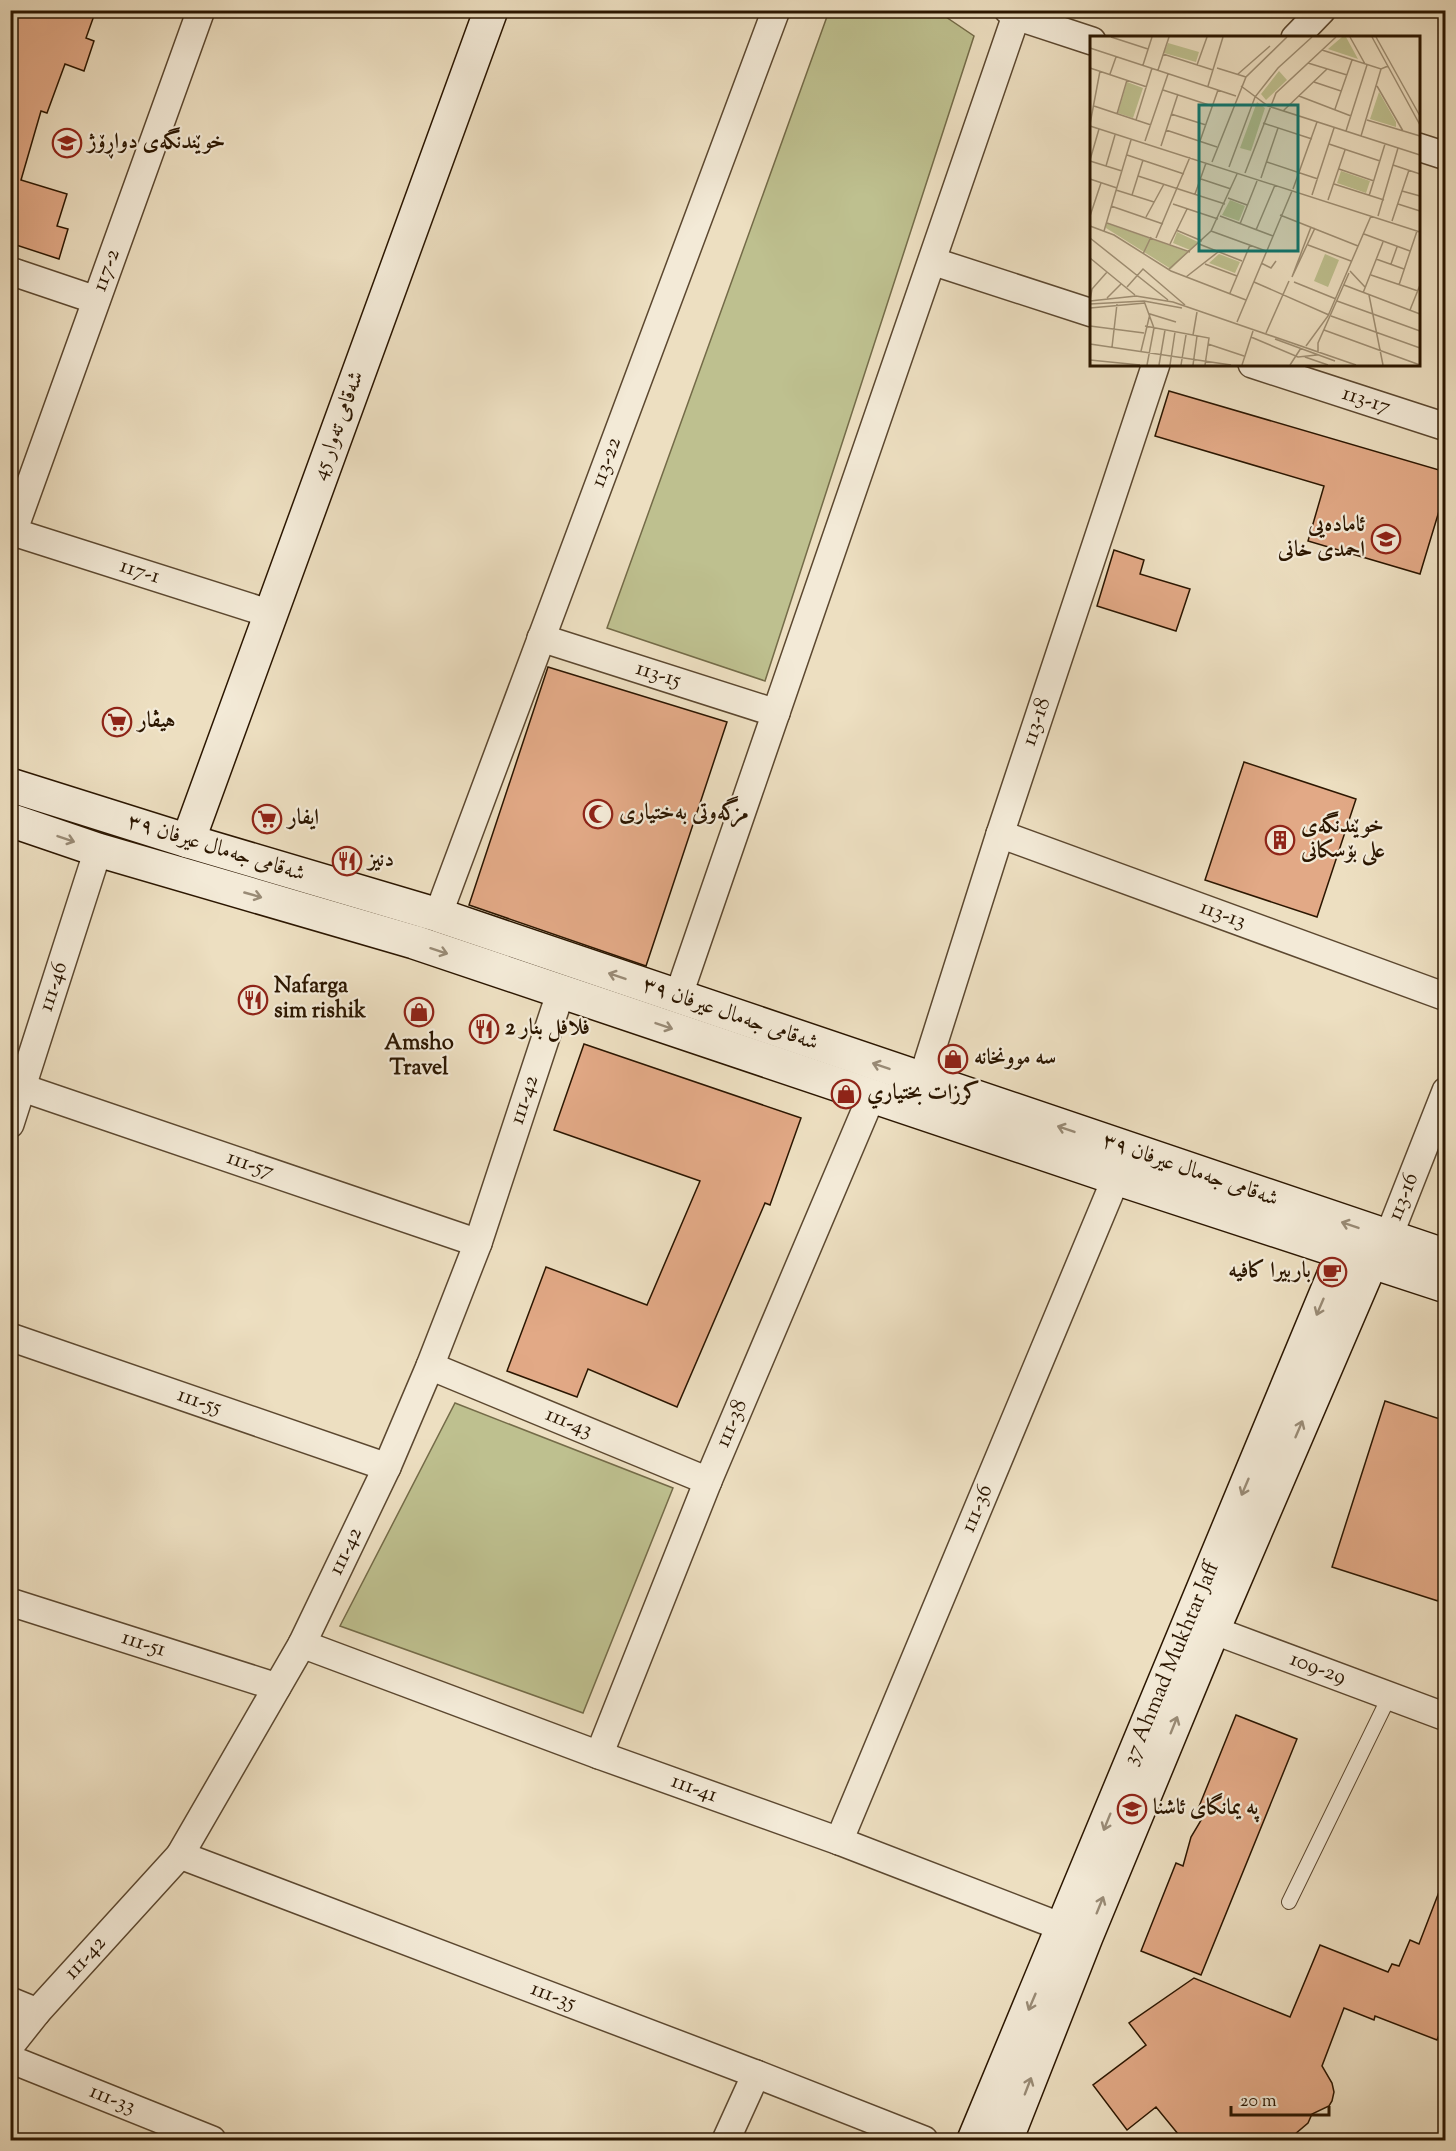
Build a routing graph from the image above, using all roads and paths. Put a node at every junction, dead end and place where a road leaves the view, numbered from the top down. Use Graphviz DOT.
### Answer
graph roads {
  1 [pos="201,10"];
  2 [pos="491,10"];
  3 [pos="776,10"];
  4 [pos="1322,10"];
  5 [pos="1015,12"];
  6 [pos="1297,36"];
  7 [pos="1090,40"];
  8 [pos="1420,147"];
  9 [pos="1446,156"];
  10 [pos="941,264"];
  11 [pos="10,271"];
  12 [pos="96,300"];
  13 [pos="1090,312"];
  14 [pos="1155,366"];
  15 [pos="1258,366"];
  16 [pos="1446,427"];
  17 [pos="12,532"];
  18 [pos="271,614"];
  19 [pos="541,638"];
  20 [pos="776,713"];
  21 [pos="10,785"];
  22 [pos="10,820"];
  23 [pos="1000,834"];
  24 [pos="188,841"];
  25 [pos="98,850"];
  26 [pos="438,915"];
  27 [pos="561,991"];
  28 [pos="1446,996"];
  29 [pos="678,997"];
  30 [pos="922,1080"];
  31 [pos="23,1088"];
  32 [pos="1446,1090"];
  33 [pos="872,1095"];
  34 [pos="10,1124"];
  35 [pos="1116,1178"];
  36 [pos="478,1243"];
  37 [pos="1367,1251"];
  38 [pos="1446,1256"];
  39 [pos="1446,1286"];
  40 [pos="10,1337"];
  41 [pos="430,1366"];
  42 [pos="387,1467"];
  43 [pos="708,1481"];
  44 [pos="10,1602"];
  45 [pos="1201,1625"];
  46 [pos="303,1644"];
  47 [pos="277,1687"];
  48 [pos="1390,1695"];
  49 [pos="1446,1717"];
  50 [pos="599,1755"];
  51 [pos="839,1840"];
  52 [pos="180,1855"];
  53 [pos="1289,1902"];
  54 [pos="1075,1932"];
  55 [pos="10,2001"];
  56 [pos="37,2012"];
  57 [pos="10,2046"];
  58 [pos="10,2059"];
  59 [pos="756,2074"];
  60 [pos="1012,2137"];
  61 [pos="212,2140"];
  62 [pos="726,2140"];
  63 [pos="924,2140"];
  64 [pos="974,2140"];
  1 -- 12 [label="street, 117-2"];
  2 -- 18 [label="main road, شەقامی تەوار 45"];
  3 -- 19 [label="street, 113-22"];
  4 -- 6 [label="street"];
  5 -- 7 [label="street"];
  5 -- 20 [label="street"];
  8 -- 9 [label="street"];
  10 -- 13 [label="street"];
  11 -- 12 [label="street"];
  12 -- 17 [label="street, 117-2"];
  14 -- 23 [label="street, 113-18"];
  15 -- 16 [label="street, 113-17"];
  17 -- 18 [label="street, 117-1"];
  18 -- 24 [label="main road, شەقامی تەوار 45"];
  19 -- 20 [label="street, 113-15"];
  19 -- 26 [label="street, 113-22"];
  20 -- 29 [label="street"];
  21 -- 24 [label="main road, شەقامی جەمال عیرفان ٣٩"];
  22 -- 25 [label="main road, شەقامی جەمال عیرفان ٣٩, one-way"];
  23 -- 28 [label="street, 113-13"];
  23 -- 30 [label="street, 113-18"];
  24 -- 26 [label="main road, شەقامی جەمال عیرفان ٣٩"];
  25 -- 27 [label="main road, شەقامی جەمال عیرفان ٣٩, one-way"];
  25 -- 31 [label="street, 111-46"];
  29 -- 26 [label="main road, شەقامی جەمال عیرفان ٣٩, one-way"];
  27 -- 33 [label="main road, شەقامی جەمال عیرفان ٣٩, one-way"];
  27 -- 36 [label="street, 111-42"];
  30 -- 29 [label="main road, شەقامی جەمال عیرفان ٣٩, one-way"];
  37 -- 30 [label="main road, شەقامی جەمال عیرفان ٣٩, one-way"];
  31 -- 34 [label="street, 111-46"];
  31 -- 36 [label="street, 111-57"];
  32 -- 37 [label="street, 113-16"];
  33 -- 35 [label="main road, شەقامی جەمال عیرفان ٣٩"];
  33 -- 43 [label="street, 111-38"];
  35 -- 37 [label="main road, شەقامی جەمال عیرفان ٣٩"];
  35 -- 51 [label="street, 111-36"];
  36 -- 41 [label="street, 111-42"];
  37 -- 38 [label="main road, شەقامی جەمال عیرفان ٣٩"];
  37 -- 39 [label="main road, شەقامی جەمال عیرفان ٣٩"];
  37 -- 45 [label="main road, 37 Ahmad Mukhtar Jaff"];
  40 -- 42 [label="street, 111-55"];
  41 -- 42 [label="street, 111-42"];
  41 -- 43 [label="street, 111-43"];
  42 -- 46 [label="street, 111-42"];
  43 -- 50 [label="street, 111-38"];
  44 -- 47 [label="street, 111-51"];
  45 -- 48 [label="street, 109-29"];
  45 -- 54 [label="main road, 37 Ahmad Mukhtar Jaff"];
  46 -- 47 [label="street, 111-42"];
  46 -- 50 [label="street, 111-41"];
  47 -- 52 [label="street, 111-42"];
  48 -- 49 [label="street, 109-29"];
  48 -- 53 [label="lane"];
  50 -- 51 [label="street, 111-41"];
  51 -- 54 [label="street, 111-41"];
  52 -- 56 [label="street, 111-42"];
  52 -- 59 [label="street, 111-35"];
  60 -- 54 [label="main road, 37 Ahmad Mukhtar Jaff, one-way"];
  54 -- 64 [label="main road, 37 Ahmad Mukhtar Jaff, one-way"];
  55 -- 56 [label="street"];
  56 -- 57 [label="street, 111-42"];
  58 -- 61 [label="street, 111-33"];
  59 -- 62 [label="street"];
  59 -- 63 [label="street, 111-35"];
}
